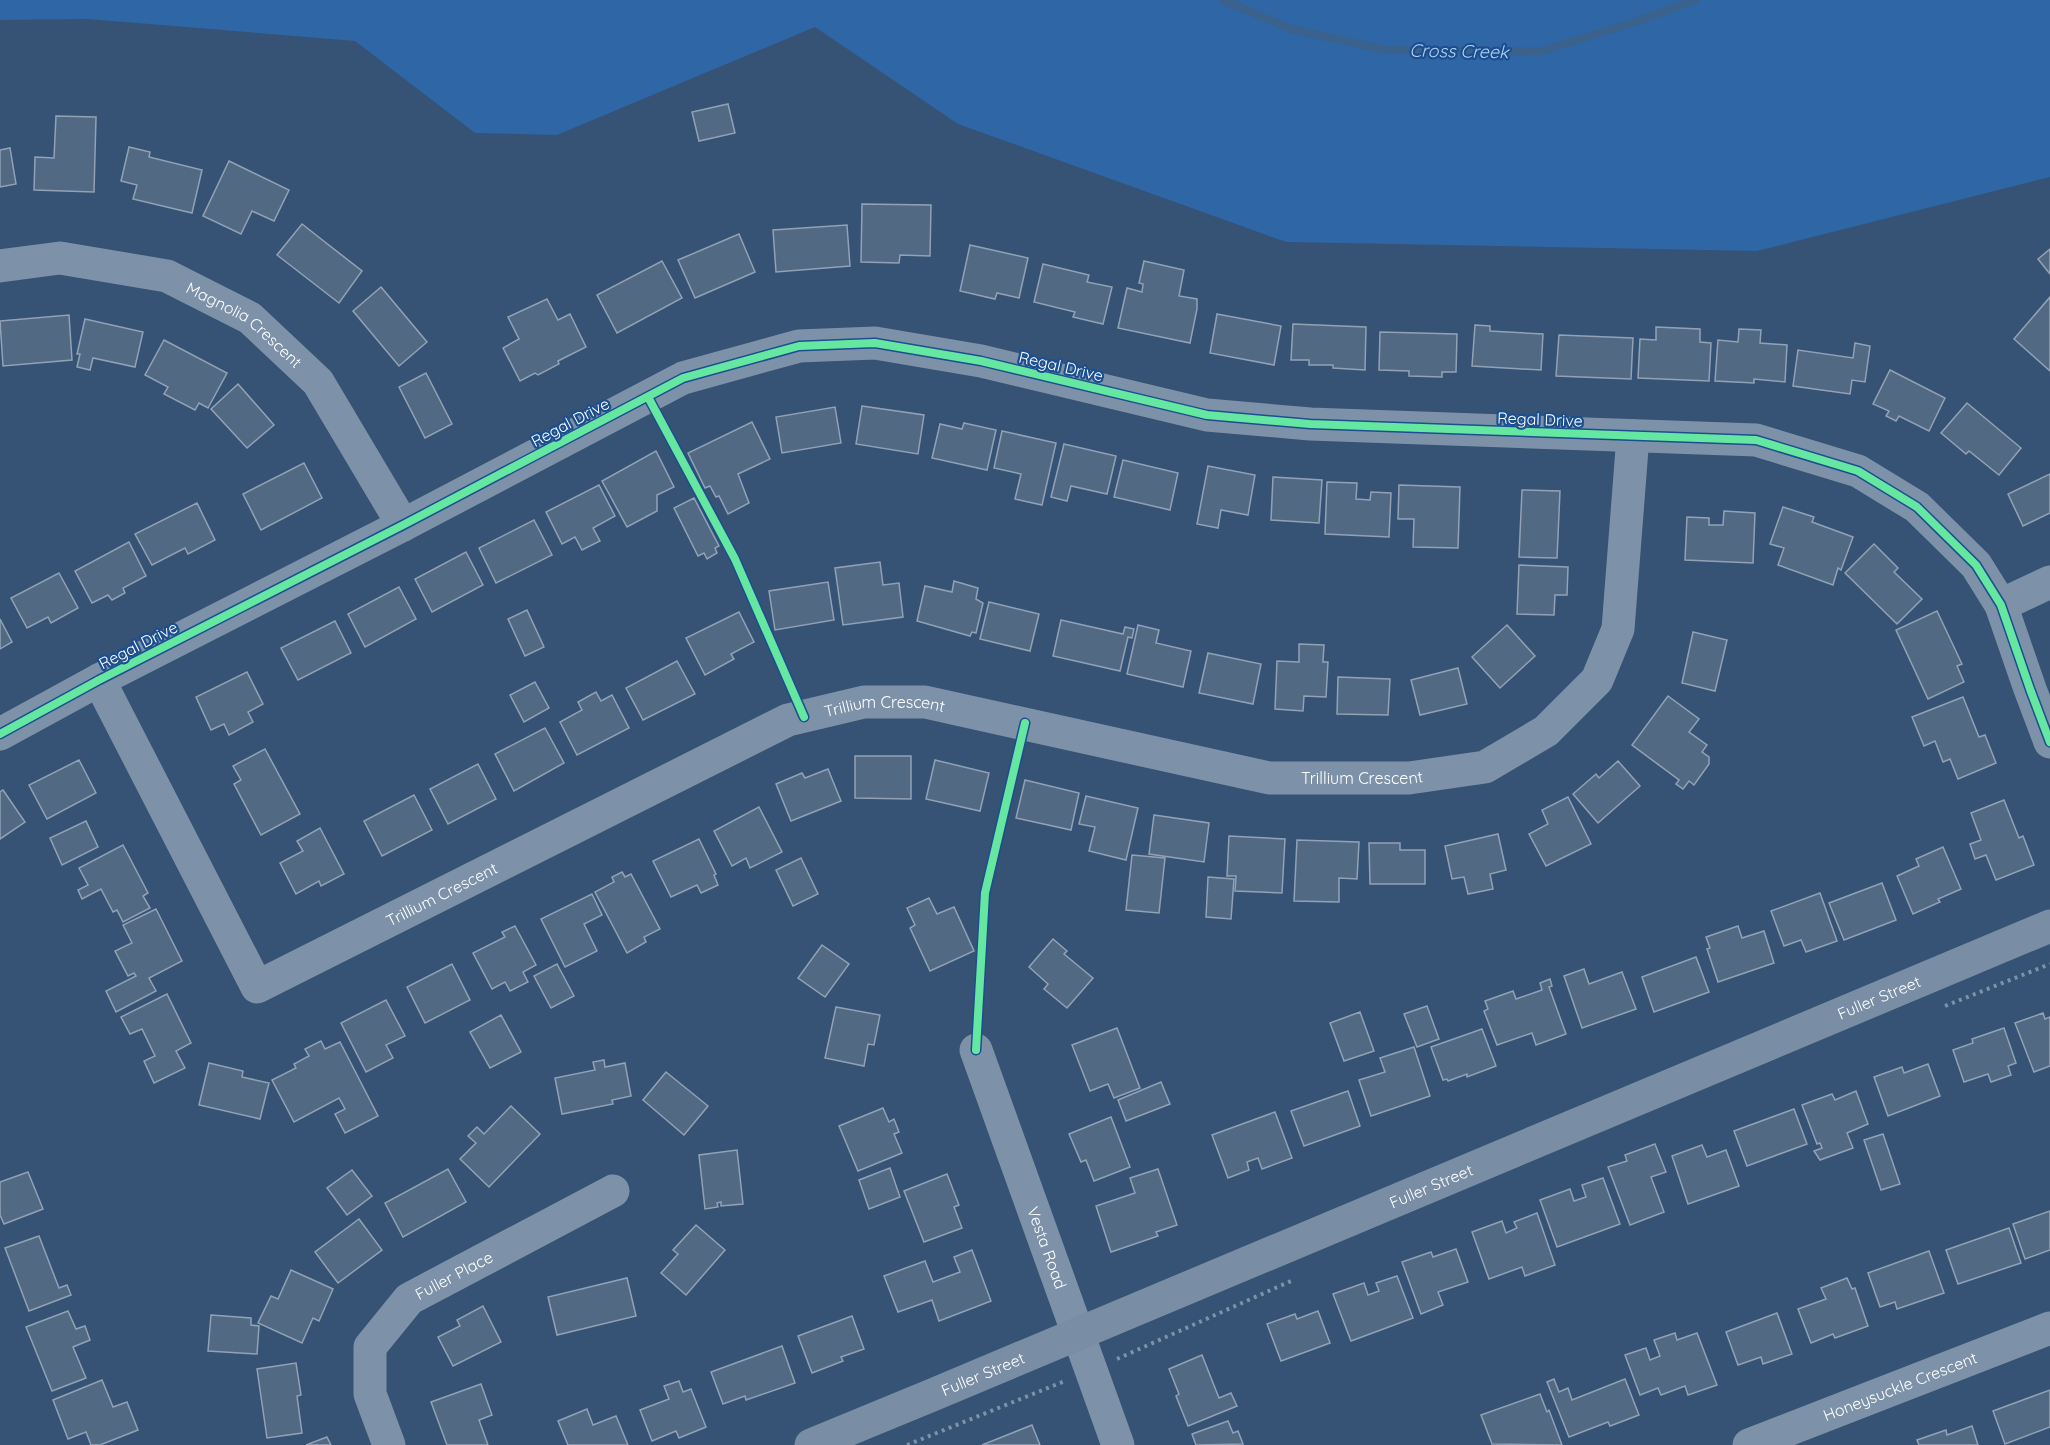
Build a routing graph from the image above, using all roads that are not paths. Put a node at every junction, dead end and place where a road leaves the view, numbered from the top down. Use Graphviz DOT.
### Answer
graph roads {
  1 [pos="0,266"];
  2 [pos="1633,436"];
  3 [pos="403,525"];
  4 [pos="2050,582"];
  5 [pos="2001,605"];
  6 [pos="99,680"];
  7 [pos="0,734"];
  8 [pos="2050,742"];
  9 [pos="2050,926"];
  10 [pos="976,1050"];
  11 [pos="614,1191"];
  12 [pos="2050,1328"];
  13 [pos="1079,1335"];
  14 [pos="389,1445"];
  15 [pos="811,1445"];
  16 [pos="1118,1445"];
  17 [pos="1749,1445"];
  1 -- 3 [label="street, Magnolia Crescent"];
  2 -- 3 [label="street, Regal Drive"];
  2 -- 5 [label="street, Regal Drive"];
  2 -- 6 [label="street, Trillium Crescent"];
  3 -- 6 [label="street, Regal Drive"];
  4 -- 5 [label="street"];
  5 -- 8 [label="street, Regal Drive"];
  6 -- 7 [label="street, Regal Drive"];
  9 -- 13 [label="street, Fuller Street"];
  10 -- 13 [label="street, Vesta Road"];
  11 -- 14 [label="street, Fuller Place"];
  12 -- 17 [label="street, Honeysuckle Crescent"];
  13 -- 15 [label="street, Fuller Street"];
  13 -- 16 [label="street, Vesta Road"];
}
